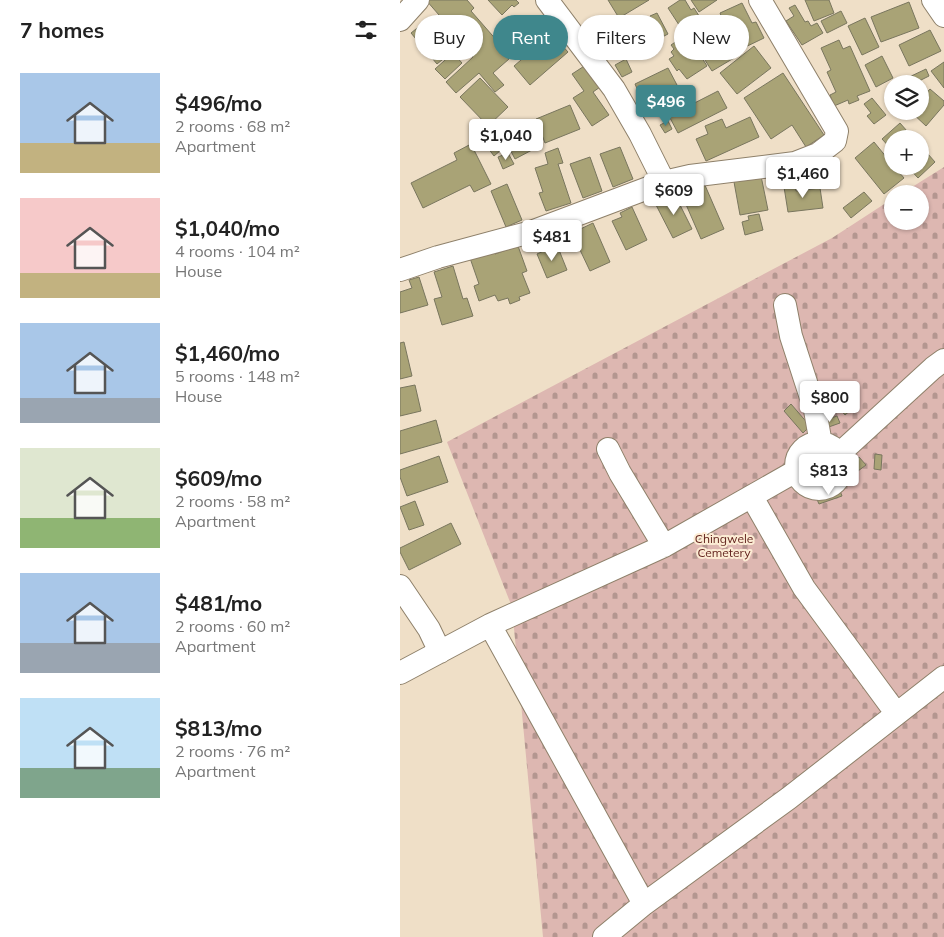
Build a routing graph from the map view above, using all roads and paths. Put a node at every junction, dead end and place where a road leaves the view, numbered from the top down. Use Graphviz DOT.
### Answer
graph roads {
  1 [pos="418,0"];
  2 [pos="547,0"];
  3 [pos="760,0"];
  4 [pos="933,0"];
  5 [pos="944,16"];
  6 [pos="400,20"];
  7 [pos="664,182"];
  8 [pos="400,270"];
  9 [pos="785,304"];
  10 [pos="944,360"];
  11 [pos="608,449"];
  12 [pos="830,449"];
  13 [pos="796,471"];
  14 [pos="752,497"];
  15 [pos="664,546"];
  16 [pos="400,586"];
  17 [pos="490,625"];
  18 [pos="440,652"];
  19 [pos="400,673"];
  20 [pos="944,677"];
  21 [pos="896,713"];
  22 [pos="644,904"];
  23 [pos="604,937"];
  1 -- 6 [label="street"];
  2 -- 7 [label="street"];
  3 -- 7 [label="street"];
  4 -- 5 [label="street"];
  7 -- 8 [label="street"];
  9 -- 12 [label="street"];
  10 -- 12 [label="street"];
  11 -- 15 [label="street"];
  12 -- 13 [label="street"];
  12 -- 13 [label="street"];
  13 -- 14 [label="street"];
  14 -- 15 [label="street"];
  14 -- 21 [label="street"];
  15 -- 17 [label="street"];
  16 -- 18 [label="street"];
  17 -- 18 [label="street"];
  17 -- 22 [label="street"];
  18 -- 19 [label="street"];
  20 -- 21 [label="street"];
  21 -- 22 [label="street"];
  22 -- 23 [label="street"];
}
